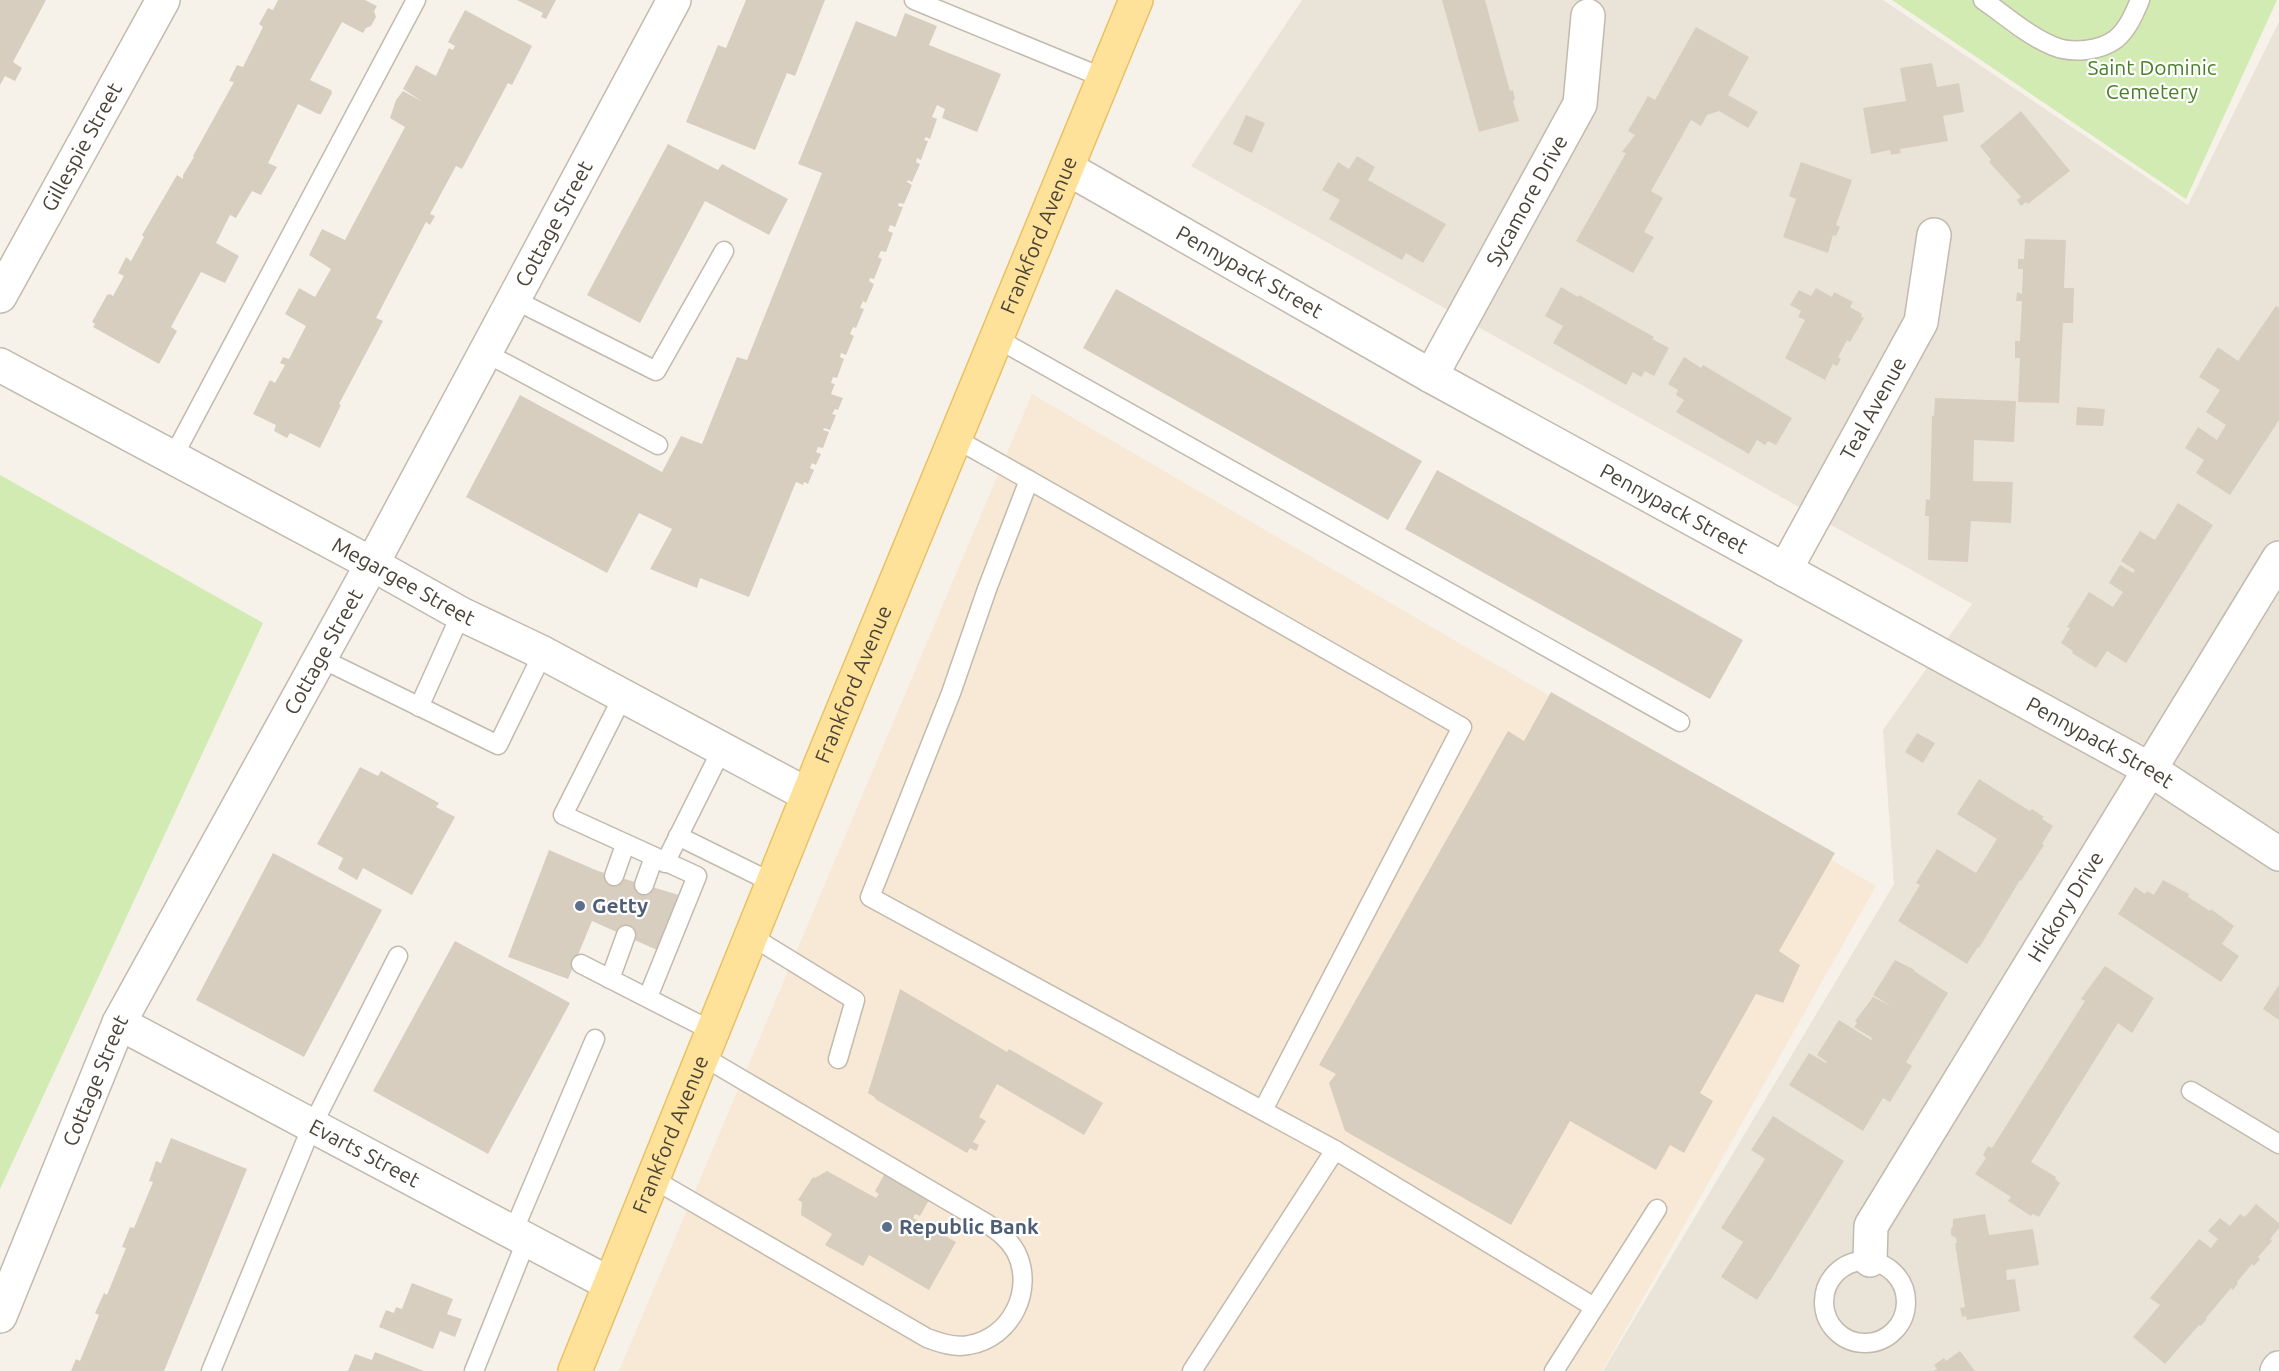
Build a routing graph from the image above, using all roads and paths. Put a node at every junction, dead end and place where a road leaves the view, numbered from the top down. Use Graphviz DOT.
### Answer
graph roads {
  1 [pos="163,0"];
  2 [pos="416,0"];
  3 [pos="674,0"];
  4 [pos="914,0"];
  5 [pos="1136,0"];
  6 [pos="1983,0"];
  7 [pos="2140,0"];
  8 [pos="1588,16"];
  9 [pos="1104,78"];
  10 [pos="1067,168"];
  11 [pos="1934,235"];
  12 [pos="724,251"];
  13 [pos="0,296"];
  14 [pos="515,300"];
  15 [pos="996,338"];
  16 [pos="486,353"];
  17 [pos="0,365"];
  18 [pos="1431,375"];
  19 [pos="956,439"];
  20 [pos="658,445"];
  21 [pos="173,457"];
  22 [pos="1029,480"];
  23 [pos="2279,558"];
  24 [pos="372,564"];
  25 [pos="1785,570"];
  26 [pos="461,614"];
  27 [pos="543,652"];
  28 [pos="320,658"];
  29 [pos="623,696"];
  30 [pos="419,707"];
  31 [pos="1680,722"];
  32 [pos="722,750"];
  33 [pos="2151,770"];
  34 [pos="808,795"];
  35 [pos="678,836"];
  36 [pos="625,845"];
  37 [pos="2279,854"];
  38 [pos="660,860"];
  39 [pos="614,876"];
  40 [pos="773,883"];
  41 [pos="644,885"];
  42 [pos="626,935"];
  43 [pos="751,936"];
  44 [pos="398,956"];
  45 [pos="580,964"];
  46 [pos="610,979"];
  47 [pos="648,997"];
  48 [pos="119,1023"];
  49 [pos="596,1039"];
  50 [pos="707,1044"];
  51 [pos="838,1059"];
  52 [pos="2192,1091"];
  53 [pos="1263,1110"];
  54 [pos="312,1126"];
  55 [pos="2279,1144"];
  56 [pos="1335,1150"];
  57 [pos="653,1179"];
  58 [pos="1657,1209"];
  59 [pos="520,1236"];
  60 [pos="1870,1260"];
  61 [pos="610,1284"];
  62 [pos="1594,1307"];
  63 [pos="0,1316"];
  64 [pos="211,1371"];
  65 [pos="474,1371"];
  66 [pos="575,1371"];
  67 [pos="1192,1371"];
  68 [pos="1554,1371"];
  1 -- 13 [label="street, Gillespie Street"];
  2 -- 21 [label="lane"];
  3 -- 14 [label="street, Cottage Street"];
  4 -- 9 [label="lane"];
  5 -- 9 [label="main road, Frankford Avenue"];
  6 -- 7 [label="lane"];
  8 -- 18 [label="street, Sycamore Drive"];
  9 -- 10 [label="main road, Frankford Avenue"];
  10 -- 15 [label="main road, Frankford Avenue"];
  10 -- 18 [label="street, Pennypack Street"];
  11 -- 25 [label="street, Teal Avenue"];
  12 -- 14 [label="lane"];
  14 -- 16 [label="street, Cottage Street"];
  15 -- 19 [label="main road, Frankford Avenue"];
  15 -- 31 [label="lane"];
  16 -- 20 [label="lane"];
  16 -- 24 [label="street, Cottage Street"];
  17 -- 21 [label="street, Megargee Street"];
  18 -- 25 [label="street, Pennypack Street"];
  19 -- 22 [label="lane"];
  19 -- 34 [label="main road, Frankford Avenue"];
  21 -- 24 [label="street, Megargee Street"];
  22 -- 53 [label="lane"];
  22 -- 53 [label="lane"];
  23 -- 33 [label="street, Hickory Drive"];
  24 -- 26 [label="street, Megargee Street"];
  24 -- 28 [label="street, Cottage Street"];
  25 -- 33 [label="street, Pennypack Street"];
  26 -- 27 [label="street, Megargee Street"];
  26 -- 30 [label="lane"];
  27 -- 29 [label="street, Megargee Street"];
  27 -- 30 [label="lane"];
  28 -- 30 [label="lane"];
  28 -- 48 [label="street, Cottage Street"];
  29 -- 32 [label="street, Megargee Street"];
  29 -- 36 [label="lane"];
  32 -- 34 [label="street, Megargee Street"];
  32 -- 35 [label="lane"];
  33 -- 37 [label="street, Pennypack Street"];
  33 -- 60 [label="street, Hickory Drive"];
  34 -- 40 [label="main road, Frankford Avenue"];
  35 -- 38 [label="lane"];
  35 -- 40 [label="lane"];
  36 -- 38 [label="lane"];
  36 -- 39 [label="lane"];
  38 -- 41 [label="lane"];
  38 -- 47 [label="lane"];
  40 -- 43 [label="main road, Frankford Avenue"];
  42 -- 46 [label="lane"];
  43 -- 50 [label="main road, Frankford Avenue"];
  43 -- 51 [label="lane"];
  44 -- 54 [label="lane"];
  45 -- 46 [label="lane"];
  46 -- 47 [label="lane"];
  47 -- 50 [label="lane"];
  48 -- 54 [label="street, Evarts Street"];
  48 -- 63 [label="street, Cottage Street"];
  49 -- 59 [label="lane"];
  50 -- 57 [label="main road, Frankford Avenue"];
  50 -- 57 [label="lane"];
  52 -- 55 [label="lane"];
  53 -- 56 [label="lane"];
  54 -- 59 [label="street, Evarts Street"];
  54 -- 64 [label="lane"];
  56 -- 62 [label="lane"];
  56 -- 67 [label="lane"];
  57 -- 61 [label="main road, Frankford Avenue"];
  58 -- 62 [label="lane"];
  59 -- 61 [label="street, Evarts Street"];
  59 -- 65 [label="lane"];
  60 -- 60 [label="lane"];
  61 -- 66 [label="main road, Frankford Avenue"];
  62 -- 68 [label="lane"];
}
